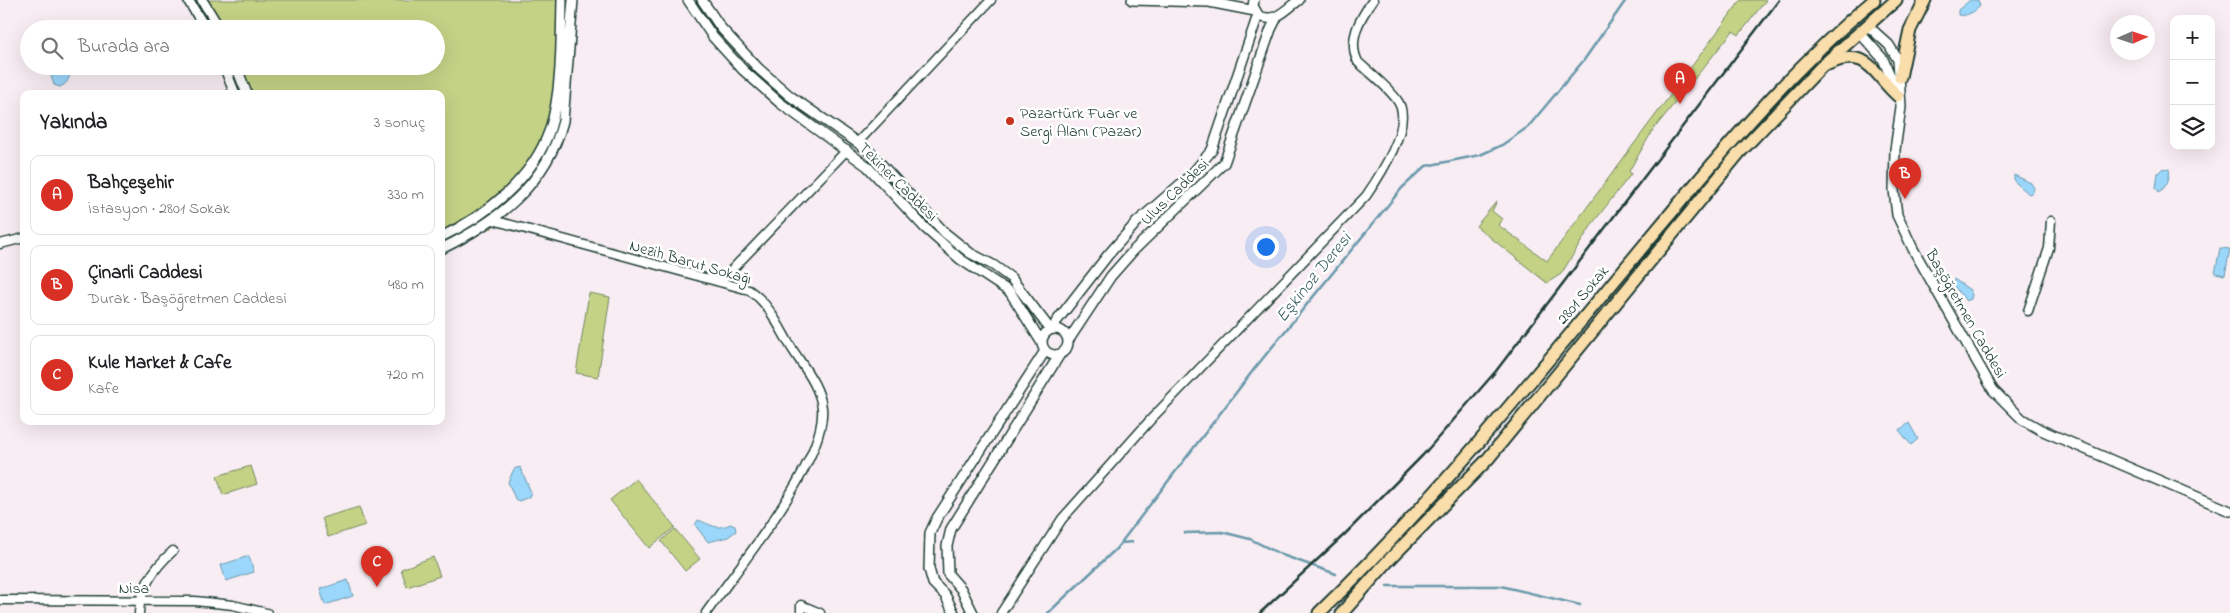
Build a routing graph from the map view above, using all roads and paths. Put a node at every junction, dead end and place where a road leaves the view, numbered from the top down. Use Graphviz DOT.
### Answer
graph roads {
  1 [pos="188,0"];
  2 [pos="202,0"];
  3 [pos="562,0"];
  4 [pos="573,0"];
  5 [pos="688,0"];
  6 [pos="702,0"];
  7 [pos="990,0"];
  8 [pos="1132,0"];
  9 [pos="1254,0"];
  10 [pos="1284,0"];
  11 [pos="1299,0"];
  12 [pos="1372,0"];
  13 [pos="1874,0"];
  14 [pos="1884,0"];
  15 [pos="1896,0"];
  16 [pos="1925,0"];
  17 [pos="1181,1"];
  18 [pos="1214,1"];
  19 [pos="1256,13"];
  20 [pos="1280,15"];
  21 [pos="200,20"];
  22 [pos="214,20"];
  23 [pos="1847,24"];
  24 [pos="1862,27"];
  25 [pos="1822,66"];
  26 [pos="228,75"];
  27 [pos="240,75"];
  28 [pos="1900,77"];
  29 [pos="233,90"];
  30 [pos="245,90"];
  31 [pos="1899,102"];
  32 [pos="858,142"];
  33 [pos="847,150"];
  34 [pos="479,214"];
  35 [pos="492,220"];
  36 [pos="2051,222"];
  37 [pos="445,235"];
  38 [pos="20,239"];
  39 [pos="0,244"];
  40 [pos="445,247"];
  41 [pos="720,282"];
  42 [pos="2028,311"];
  43 [pos="1052,329"];
  44 [pos="1068,341"];
  45 [pos="1044,347"];
  46 [pos="1060,354"];
  47 [pos="2230,511"];
  48 [pos="173,550"];
  49 [pos="1349,583"];
  50 [pos="0,600"];
  51 [pos="139,601"];
  52 [pos="139,613"];
  53 [pos="267,613"];
  54 [pos="706,613"];
  55 [pos="801,613"];
  56 [pos="820,613"];
  57 [pos="954,613"];
  58 [pos="973,613"];
  59 [pos="1001,613"];
  60 [pos="1319,613"];
  61 [pos="1330,613"];
  62 [pos="1342,613"];
  1 -- 21 [label="street"];
  2 -- 22 [label="street"];
  3 -- 34 [label="street"];
  4 -- 35 [label="street"];
  5 -- 33 [label="street, Tekiner Caddesi"];
  6 -- 32 [label="street, Tekiner Caddesi"];
  7 -- 32 [label="street"];
  8 -- 17 [label="street"];
  9 -- 19 [label="street"];
  10 -- 20 [label="street"];
  11 -- 20 [label="street"];
  12 -- 59 [label="street"];
  13 -- 23 [label="main road, 2801 Sokak"];
  14 -- 24 [label="main road"];
  15 -- 24 [label="main road, 2801 Sokak"];
  16 -- 28 [label="main road"];
  17 -- 18 [label="street"];
  18 -- 19 [label="street"];
  19 -- 20 [label="street"];
  19 -- 43 [label="street, Ulus Caddesi"];
  20 -- 44 [label="street, Ulus Caddesi"];
  23 -- 24 [label="main road"];
  23 -- 49 [label="main road, 2801 Sokak"];
  24 -- 25 [label="main road, 2801 Sokak"];
  24 -- 28 [label="street, Başöğretmen Caddesi"];
  24 -- 31 [label="street"];
  25 -- 31 [label="main road"];
  25 -- 62 [label="main road, 2801 Sokak"];
  26 -- 29 [label="street"];
  27 -- 30 [label="street"];
  28 -- 31 [label="street, Başöğretmen Caddesi"];
  31 -- 47 [label="street, Başöğretmen Caddesi"];
  32 -- 43 [label="street, Tekiner Caddesi"];
  33 -- 41 [label="street"];
  33 -- 45 [label="street, Tekiner Caddesi"];
  34 -- 35 [label="street"];
  34 -- 37 [label="street"];
  35 -- 40 [label="street"];
  35 -- 41 [label="street, Nezih Barut Sokağı"];
  36 -- 42 [label="street"];
  38 -- 39 [label="street"];
  41 -- 54 [label="street, Nezih Barut Sokağı"];
  43 -- 44 [label="street"];
  43 -- 45 [label="street, Ulus Caddesi"];
  44 -- 46 [label="street, Ulus Caddesi"];
  45 -- 46 [label="street"];
  45 -- 57 [label="street, Ulus Caddesi"];
  46 -- 58 [label="street, Ulus Caddesi"];
  48 -- 51 [label="street"];
  49 -- 60 [label="main road, 2801 Sokak"];
  49 -- 61 [label="main road"];
  50 -- 51 [label="street, Nisa"];
  51 -- 52 [label="street"];
  51 -- 53 [label="street, Nisa"];
  55 -- 56 [label="street"];
}
